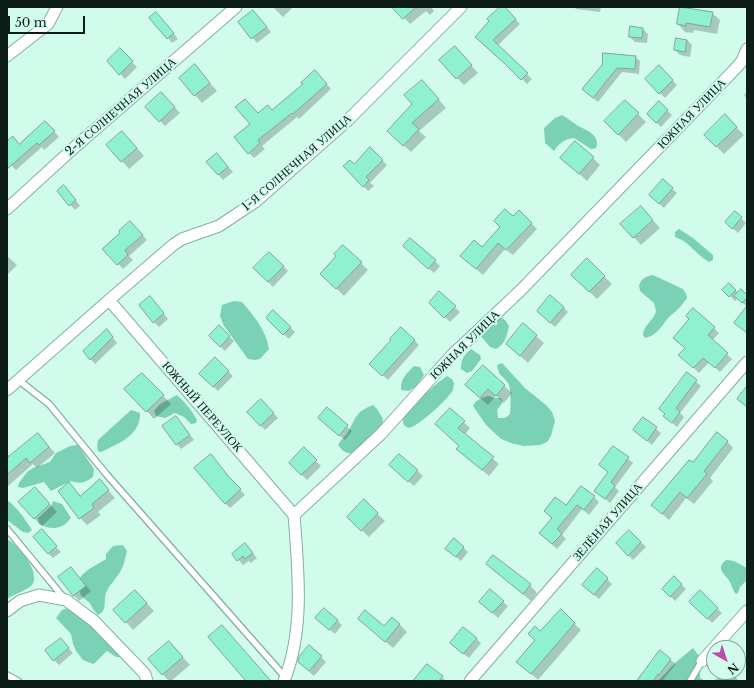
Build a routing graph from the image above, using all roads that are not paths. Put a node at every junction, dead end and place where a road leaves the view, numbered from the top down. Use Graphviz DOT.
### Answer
graph roads {
  1 [pos="57,7"];
  2 [pos="236,7"];
  3 [pos="461,7"];
  4 [pos="747,50"];
  5 [pos="7,56"];
  6 [pos="744,63"];
  7 [pos="7,210"];
  8 [pos="109,300"];
  9 [pos="747,362"];
  10 [pos="18,381"];
  11 [pos="7,390"];
  12 [pos="294,515"];
  13 [pos="7,529"];
  14 [pos="66,600"];
  15 [pos="7,611"];
  16 [pos="747,611"];
  17 [pos="702,661"];
  18 [pos="7,675"];
  19 [pos="284,679"];
  20 [pos="18,681"];
  21 [pos="147,681"];
  22 [pos="470,681"];
  23 [pos="690,681"];
  1 -- 5 [label="street"];
  2 -- 7 [label="street, 2-Я СОЛНЕЧНАЯ УЛИЦА"];
  3 -- 8 [label="street, 1-Я СОЛНЕЧНАЯ УЛИЦА"];
  4 -- 6 [label="street, ЮЖНАЯ УЛИЦА"];
  6 -- 12 [label="street, ЮЖНАЯ УЛИЦА"];
  8 -- 10 [label="street, 1-Я СОЛНЕЧНАЯ УЛИЦА"];
  8 -- 12 [label="street, ЮЖНЫЙ ПЕРЕУЛОК"];
  9 -- 22 [label="street, ЗЕЛЁНАЯ УЛИЦА"];
  10 -- 11 [label="street, 1-Я СОЛНЕЧНАЯ УЛИЦА"];
  10 -- 19 [label="lane"];
  12 -- 19 [label="street"];
  13 -- 14 [label="lane"];
  14 -- 15 [label="street"];
  14 -- 21 [label="street"];
  16 -- 17 [label="street"];
  17 -- 23 [label="lane"];
  18 -- 20 [label="lane"];
}
